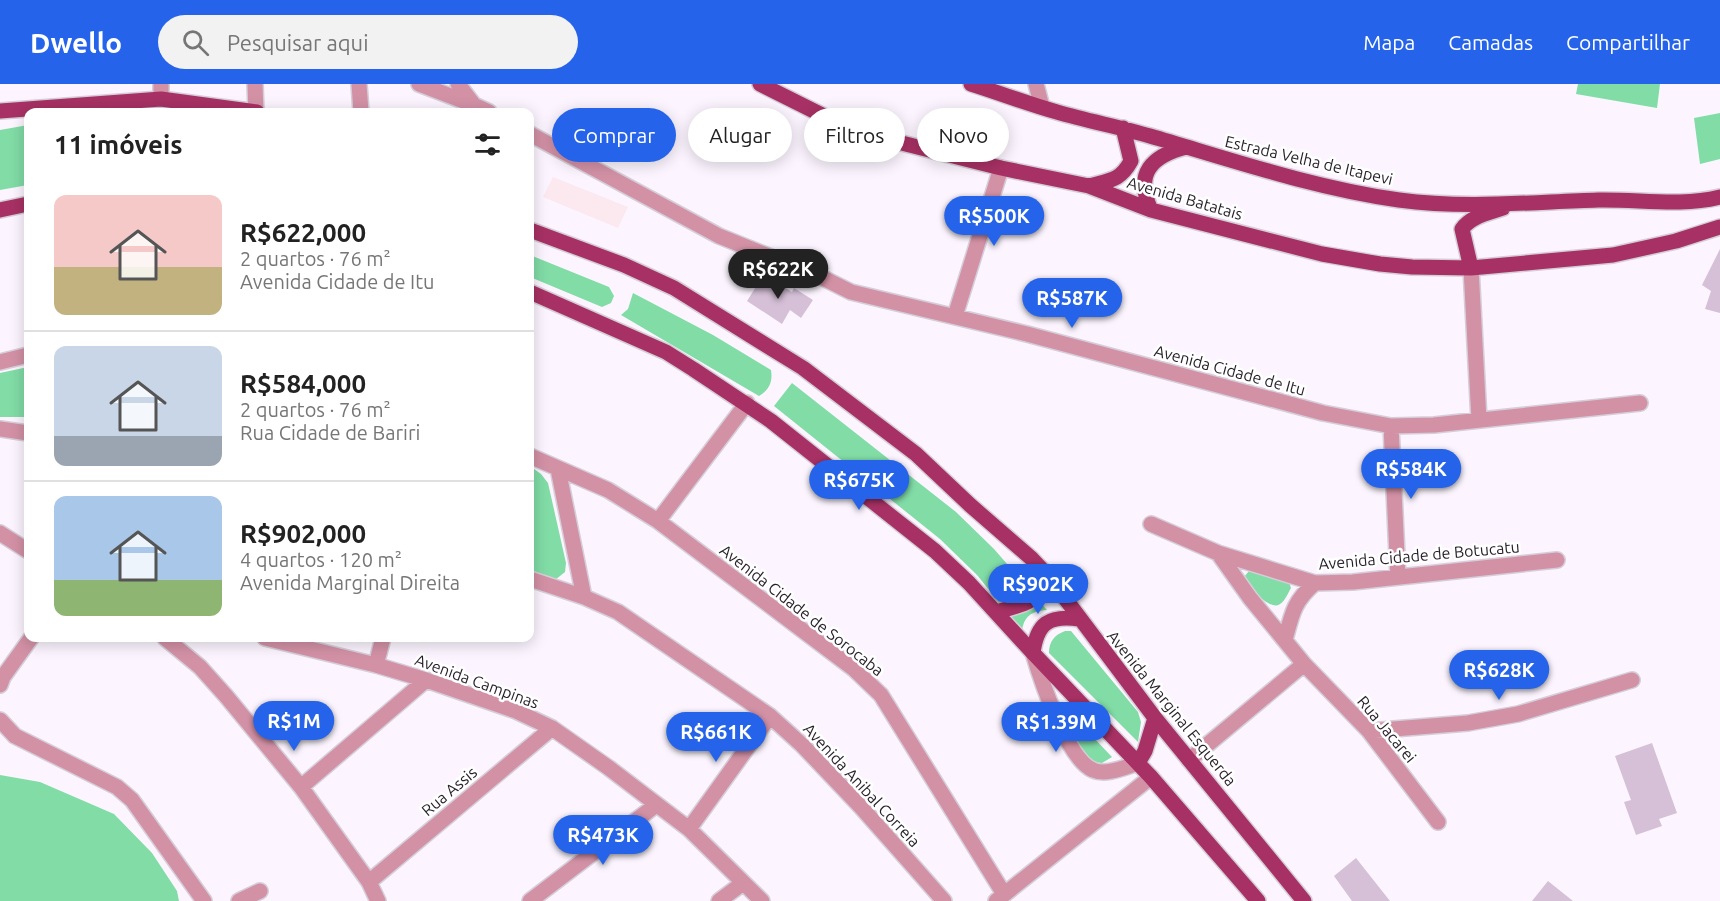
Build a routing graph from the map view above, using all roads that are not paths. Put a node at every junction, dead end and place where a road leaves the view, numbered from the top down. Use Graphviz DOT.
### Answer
graph roads {
  1 [pos="255,84"];
  2 [pos="359,84"];
  3 [pos="419,84"];
  4 [pos="458,84"];
  5 [pos="760,84"];
  6 [pos="971,84"];
  7 [pos="1036,84"];
  8 [pos="161,91"];
  9 [pos="474,105"];
  10 [pos="1042,107"];
  11 [pos="24,108"];
  12 [pos="24,108"];
  13 [pos="233,108"];
  14 [pos="251,108"];
  15 [pos="361,108"];
  16 [pos="480,108"];
  17 [pos="0,111"];
  18 [pos="1123,129"];
  19 [pos="534,136"];
  20 [pos="1186,147"];
  21 [pos="1001,168"];
  22 [pos="1089,186"];
  23 [pos="1720,197"];
  24 [pos="24,205"];
  25 [pos="1514,205"];
  26 [pos="0,210"];
  27 [pos="1151,210"];
  28 [pos="1720,227"];
  29 [pos="534,231"];
  30 [pos="1471,268"];
  31 [pos="534,294"];
  32 [pos="955,316"];
  33 [pos="24,356"];
  34 [pos="0,362"];
  35 [pos="747,403"];
  36 [pos="1640,403"];
  37 [pos="1479,420"];
  38 [pos="1391,426"];
  39 [pos="0,429"];
  40 [pos="24,432"];
  41 [pos="534,458"];
  42 [pos="558,469"];
  43 [pos="658,521"];
  44 [pos="1151,524"];
  45 [pos="0,533"];
  46 [pos="24,548"];
  47 [pos="1218,553"];
  48 [pos="1557,560"];
  49 [pos="1049,577"];
  50 [pos="1398,577"];
  51 [pos="534,580"];
  52 [pos="1315,583"];
  53 [pos="584,597"];
  54 [pos="996,612"];
  55 [pos="1079,619"];
  56 [pos="1285,640"];
  57 [pos="28,642"];
  58 [pos="170,642"];
  59 [pos="281,642"];
  60 [pos="382,642"];
  61 [pos="1033,653"];
  62 [pos="1304,664"];
  63 [pos="376,665"];
  64 [pos="426,680"];
  65 [pos="1632,680"];
  66 [pos="0,685"];
  67 [pos="770,716"];
  68 [pos="1155,718"];
  69 [pos="0,720"];
  70 [pos="552,728"];
  71 [pos="1369,731"];
  72 [pos="1189,760"];
  73 [pos="1138,763"];
  74 [pos="1151,777"];
  75 [pos="301,786"];
  76 [pos="656,805"];
  77 [pos="1438,822"];
  78 [pos="689,829"];
  79 [pos="369,882"];
  80 [pos="743,883"];
  81 [pos="260,891"];
  82 [pos="1000,898"];
  83 [pos="204,901"];
  84 [pos="240,901"];
  85 [pos="378,901"];
  86 [pos="530,901"];
  87 [pos="719,901"];
  88 [pos="762,901"];
  89 [pos="944,901"];
  90 [pos="1258,901"];
  91 [pos="1304,901"];
  1 -- 14 [label="street"];
  2 -- 15 [label="street"];
  3 -- 9 [label="street"];
  4 -- 9 [label="street"];
  5 -- 21 [label="main road, Avenida Batatais"];
  6 -- 10 [label="main road, Estrada Velha de Itapevi"];
  7 -- 10 [label="street"];
  8 -- 11 [label="main road"];
  8 -- 13 [label="main road"];
  9 -- 16 [label="street"];
  10 -- 18 [label="main road, Estrada Velha de Itapevi"];
  12 -- 17 [label="main road"];
  18 -- 20 [label="main road, Estrada Velha de Itapevi"];
  18 -- 22 [label="main road"];
  19 -- 32 [label="street, Avenida Cidade de Itu"];
  20 -- 25 [label="main road, Estrada Velha de Itapevi"];
  20 -- 27 [label="main road"];
  21 -- 22 [label="main road, Avenida Batatais"];
  21 -- 32 [label="street"];
  22 -- 27 [label="main road, Avenida Batatais"];
  23 -- 25 [label="main road, Estrada Velha de Itapevi"];
  24 -- 26 [label="main road"];
  25 -- 30 [label="main road"];
  27 -- 30 [label="main road, Avenida Batatais"];
  28 -- 30 [label="main road, Avenida Batatais"];
  29 -- 49 [label="main road, Avenida Marginal Esquerda"];
  30 -- 37 [label="street"];
  31 -- 35 [label="main road"];
  32 -- 38 [label="street, Avenida Cidade de Itu"];
  33 -- 34 [label="street"];
  35 -- 43 [label="street"];
  35 -- 54 [label="main road"];
  36 -- 37 [label="street, Avenida Cidade de Itu"];
  37 -- 38 [label="street, Avenida Cidade de Itu"];
  38 -- 50 [label="street"];
  39 -- 40 [label="street"];
  41 -- 42 [label="street, Avenida Cidade de Sorocaba"];
  42 -- 43 [label="street, Avenida Cidade de Sorocaba"];
  42 -- 53 [label="street"];
  43 -- 82 [label="street, Avenida Cidade de Sorocaba"];
  44 -- 47 [label="street, Avenida Cidade de Botucatu"];
  45 -- 46 [label="street"];
  47 -- 52 [label="street, Avenida Cidade de Botucatu"];
  47 -- 56 [label="street, Rua Jacarei"];
  48 -- 50 [label="street, Avenida Cidade de Botucatu"];
  49 -- 54 [label="main road"];
  49 -- 55 [label="main road, Avenida Marginal Esquerda"];
  50 -- 52 [label="street, Avenida Cidade de Botucatu"];
  51 -- 53 [label="street, Avenida Anibal Correia"];
  52 -- 56 [label="street"];
  53 -- 67 [label="street, Avenida Anibal Correia"];
  54 -- 61 [label="main road"];
  55 -- 61 [label="main road"];
  55 -- 68 [label="main road, Avenida Marginal Esquerda"];
  56 -- 62 [label="street, Rua Jacarei"];
  57 -- 66 [label="street"];
  58 -- 75 [label="street"];
  59 -- 63 [label="street, Avenida Campinas"];
  60 -- 63 [label="street"];
  61 -- 73 [label="main road"];
  61 -- 73 [label="street"];
  62 -- 71 [label="street, Rua Jacarei"];
  62 -- 72 [label="street"];
  63 -- 64 [label="street, Avenida Campinas"];
  64 -- 70 [label="street, Avenida Campinas"];
  64 -- 75 [label="street"];
  65 -- 71 [label="street"];
  67 -- 78 [label="street"];
  67 -- 89 [label="street, Avenida Anibal Correia"];
  68 -- 72 [label="main road, Avenida Marginal Esquerda"];
  68 -- 73 [label="main road"];
  69 -- 83 [label="street"];
  70 -- 76 [label="street, Avenida Campinas"];
  70 -- 79 [label="street, Rua Assis"];
  71 -- 77 [label="street, Rua Jacarei"];
  72 -- 91 [label="main road, Avenida Marginal Esquerda"];
  73 -- 74 [label="main road"];
  74 -- 82 [label="street"];
  74 -- 90 [label="main road"];
  75 -- 79 [label="street"];
  76 -- 78 [label="street, Avenida Campinas"];
  76 -- 86 [label="street"];
  78 -- 80 [label="street, Avenida Campinas"];
  79 -- 85 [label="street"];
  80 -- 87 [label="street"];
  80 -- 88 [label="street, Avenida Campinas"];
  81 -- 84 [label="street"];
}
